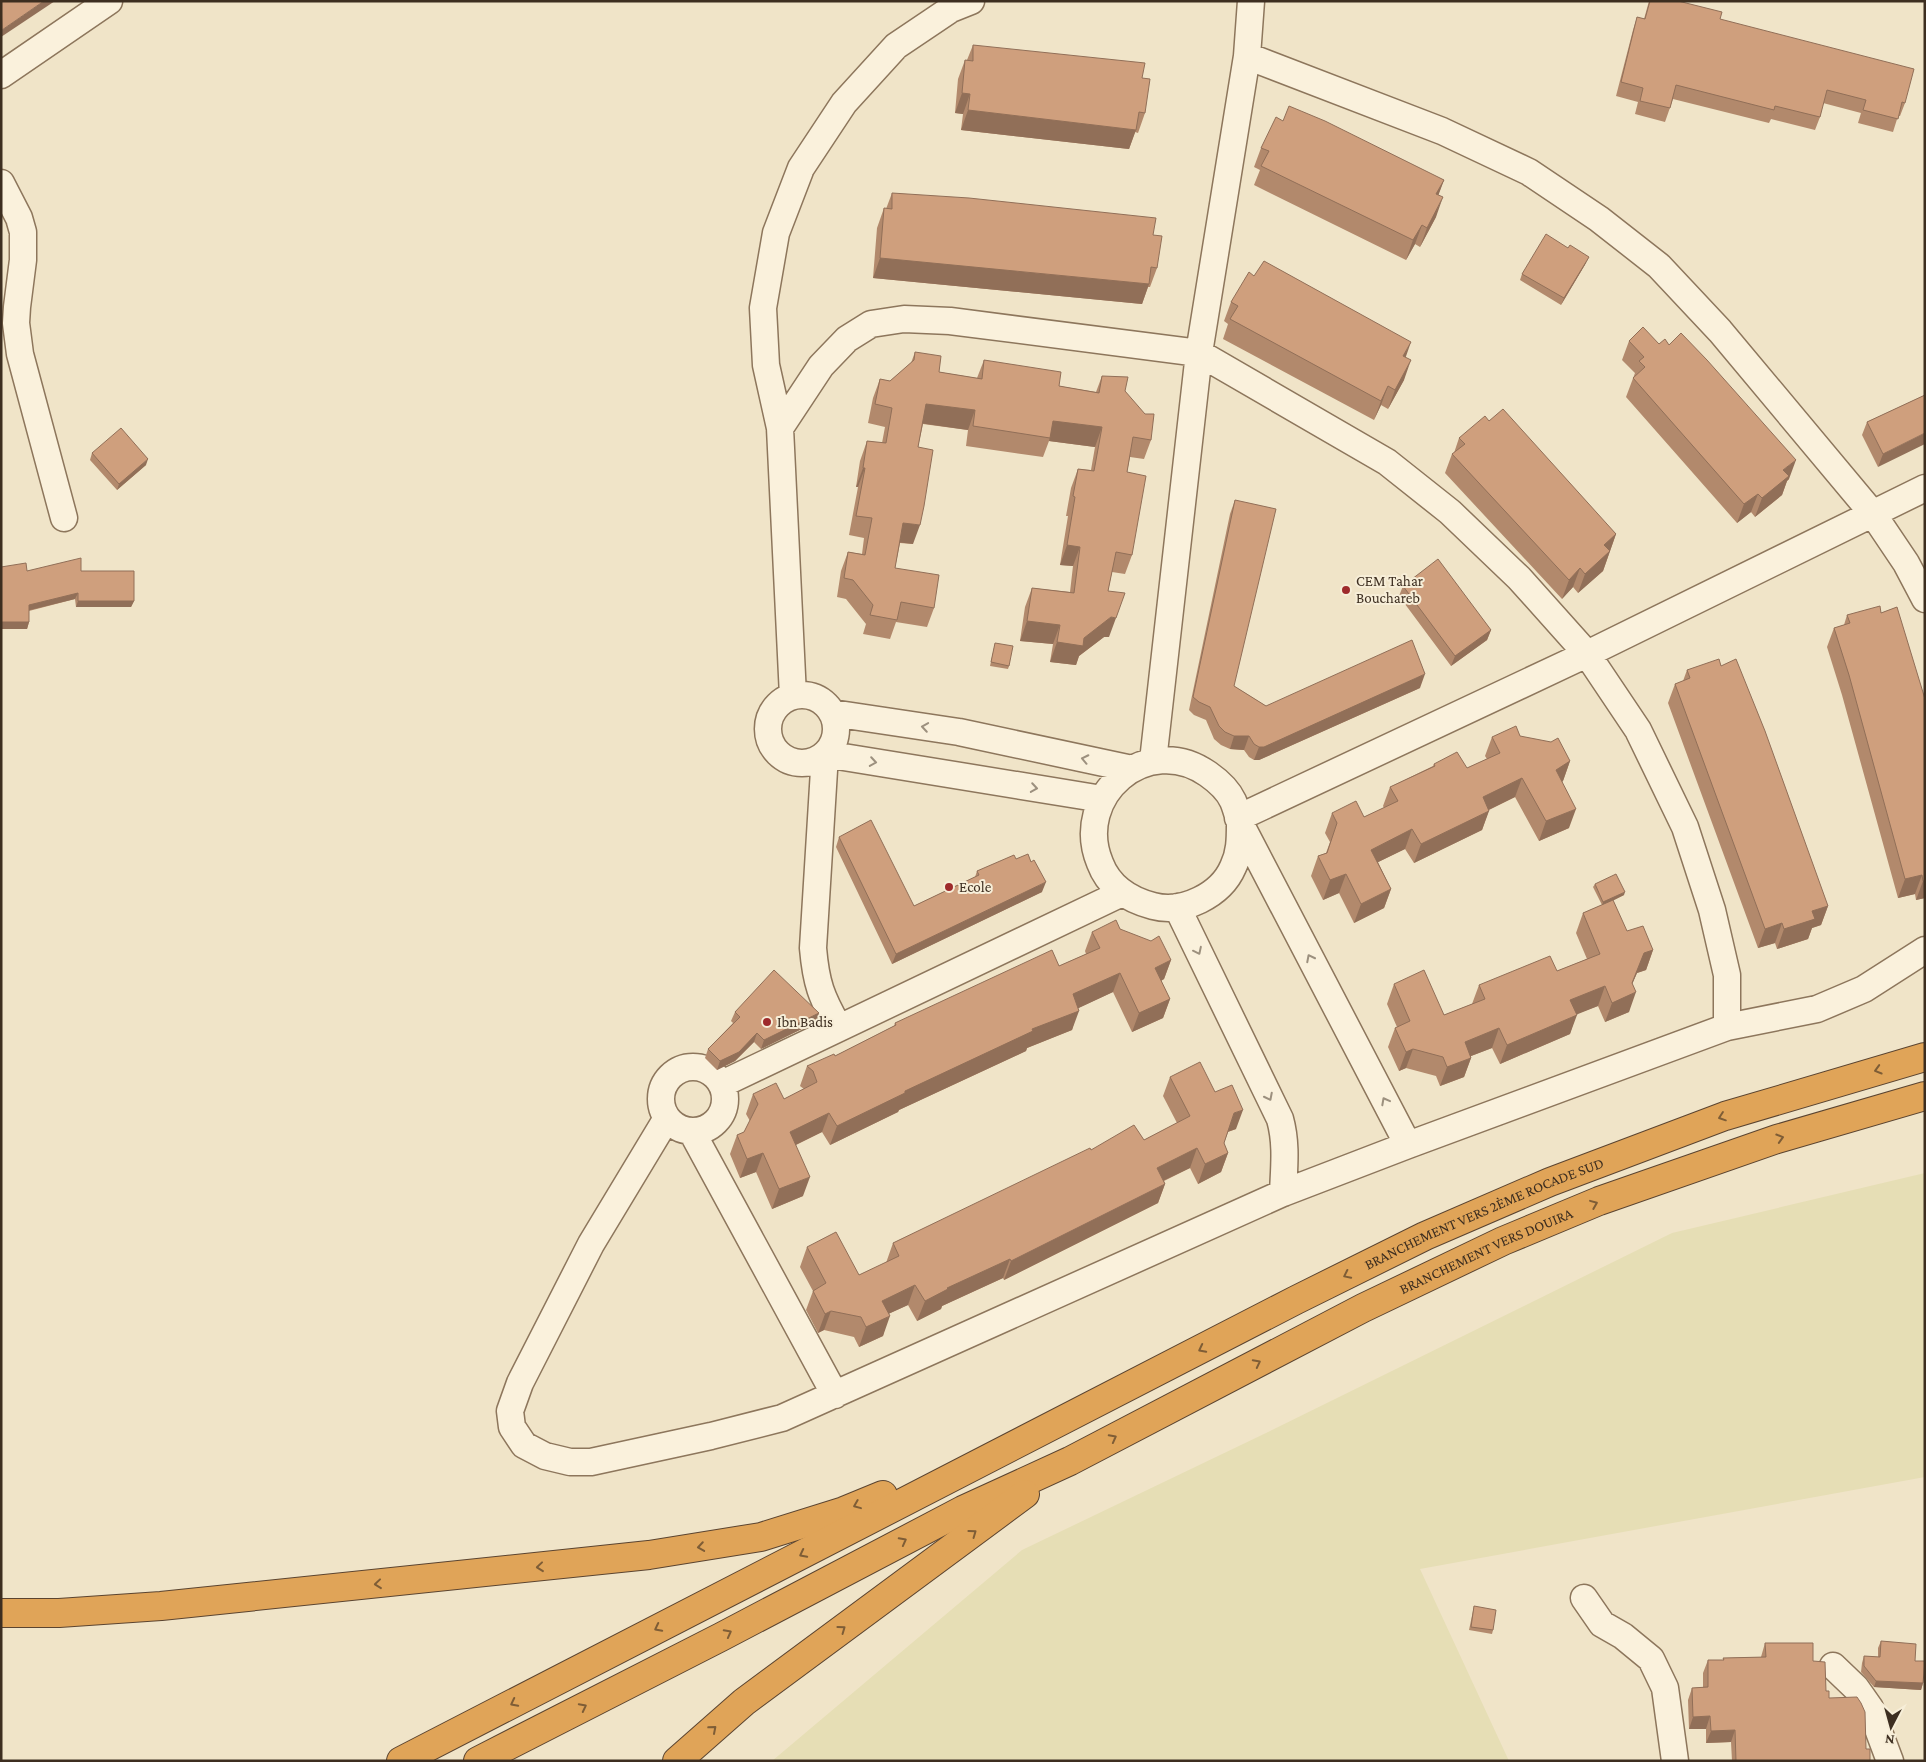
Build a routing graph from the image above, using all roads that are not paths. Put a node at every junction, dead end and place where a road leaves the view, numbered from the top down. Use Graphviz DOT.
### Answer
graph roads {
  1 [pos="109,1"];
  2 [pos="971,1"];
  3 [pos="1250,1"];
  4 [pos="1247,56"];
  5 [pos="1,74"];
  6 [pos="1,183"];
  7 [pos="1199,353"];
  8 [pos="780,428"];
  9 [pos="1925,488"];
  10 [pos="1873,514"];
  11 [pos="64,518"];
  12 [pos="1925,599"];
  13 [pos="1587,654"];
  14 [pos="793,696"];
  15 [pos="832,713"];
  16 [pos="825,754"];
  17 [pos="1143,765"];
  18 [pos="1102,798"];
  19 [pos="1239,820"];
  20 [pos="1122,892"];
  21 [pos="1176,907"];
  22 [pos="1925,950"];
  23 [pos="1727,1027"];
  24 [pos="839,1028"];
  25 [pos="1925,1057"];
  26 [pos="722,1084"];
  27 [pos="1925,1096"];
  28 [pos="667,1118"];
  29 [pos="692,1132"];
  30 [pos="1408,1145"];
  31 [pos="1283,1193"];
  32 [pos="835,1395"];
  33 [pos="1064,1420"];
  34 [pos="1070,1461"];
  35 [pos="1584,1598"];
  36 [pos="1,1613"];
  37 [pos="1834,1666"];
  38 [pos="401,1761"];
  39 [pos="478,1761"];
  40 [pos="677,1761"];
  41 [pos="1675,1761"];
  42 [pos="1890,1761"];
  1 -- 5 [label="street"];
  2 -- 8 [label="street"];
  3 -- 4 [label="street"];
  4 -- 7 [label="street"];
  4 -- 10 [label="street"];
  6 -- 11 [label="street"];
  7 -- 8 [label="street"];
  7 -- 13 [label="street"];
  7 -- 17 [label="street"];
  8 -- 14 [label="street"];
  9 -- 10 [label="street"];
  10 -- 12 [label="street"];
  10 -- 13 [label="street"];
  13 -- 19 [label="street"];
  13 -- 23 [label="street"];
  14 -- 15 [label="street"];
  14 -- 16 [label="street"];
  15 -- 16 [label="street"];
  17 -- 15 [label="street, one-way"];
  16 -- 18 [label="street, one-way"];
  16 -- 24 [label="street"];
  17 -- 18 [label="street"];
  17 -- 19 [label="street"];
  18 -- 20 [label="street"];
  19 -- 21 [label="street"];
  30 -- 19 [label="street, one-way"];
  20 -- 21 [label="street"];
  20 -- 24 [label="street"];
  21 -- 31 [label="street, one-way"];
  22 -- 23 [label="street"];
  23 -- 30 [label="street"];
  24 -- 26 [label="street"];
  25 -- 33 [label="highway, BRANCHEMENT VERS 2ÈME ROCADE SUD, one-way"];
  26 -- 28 [label="street"];
  26 -- 29 [label="street"];
  34 -- 27 [label="highway, BRANCHEMENT VERS DOUIRA, one-way"];
  28 -- 29 [label="street"];
  28 -- 32 [label="street"];
  29 -- 32 [label="street"];
  30 -- 31 [label="street"];
  31 -- 32 [label="street"];
  33 -- 36 [label="highway, one-way"];
  33 -- 38 [label="highway, one-way"];
  39 -- 34 [label="highway, one-way"];
  40 -- 34 [label="highway, one-way"];
  35 -- 41 [label="street"];
  37 -- 42 [label="street"];
}
